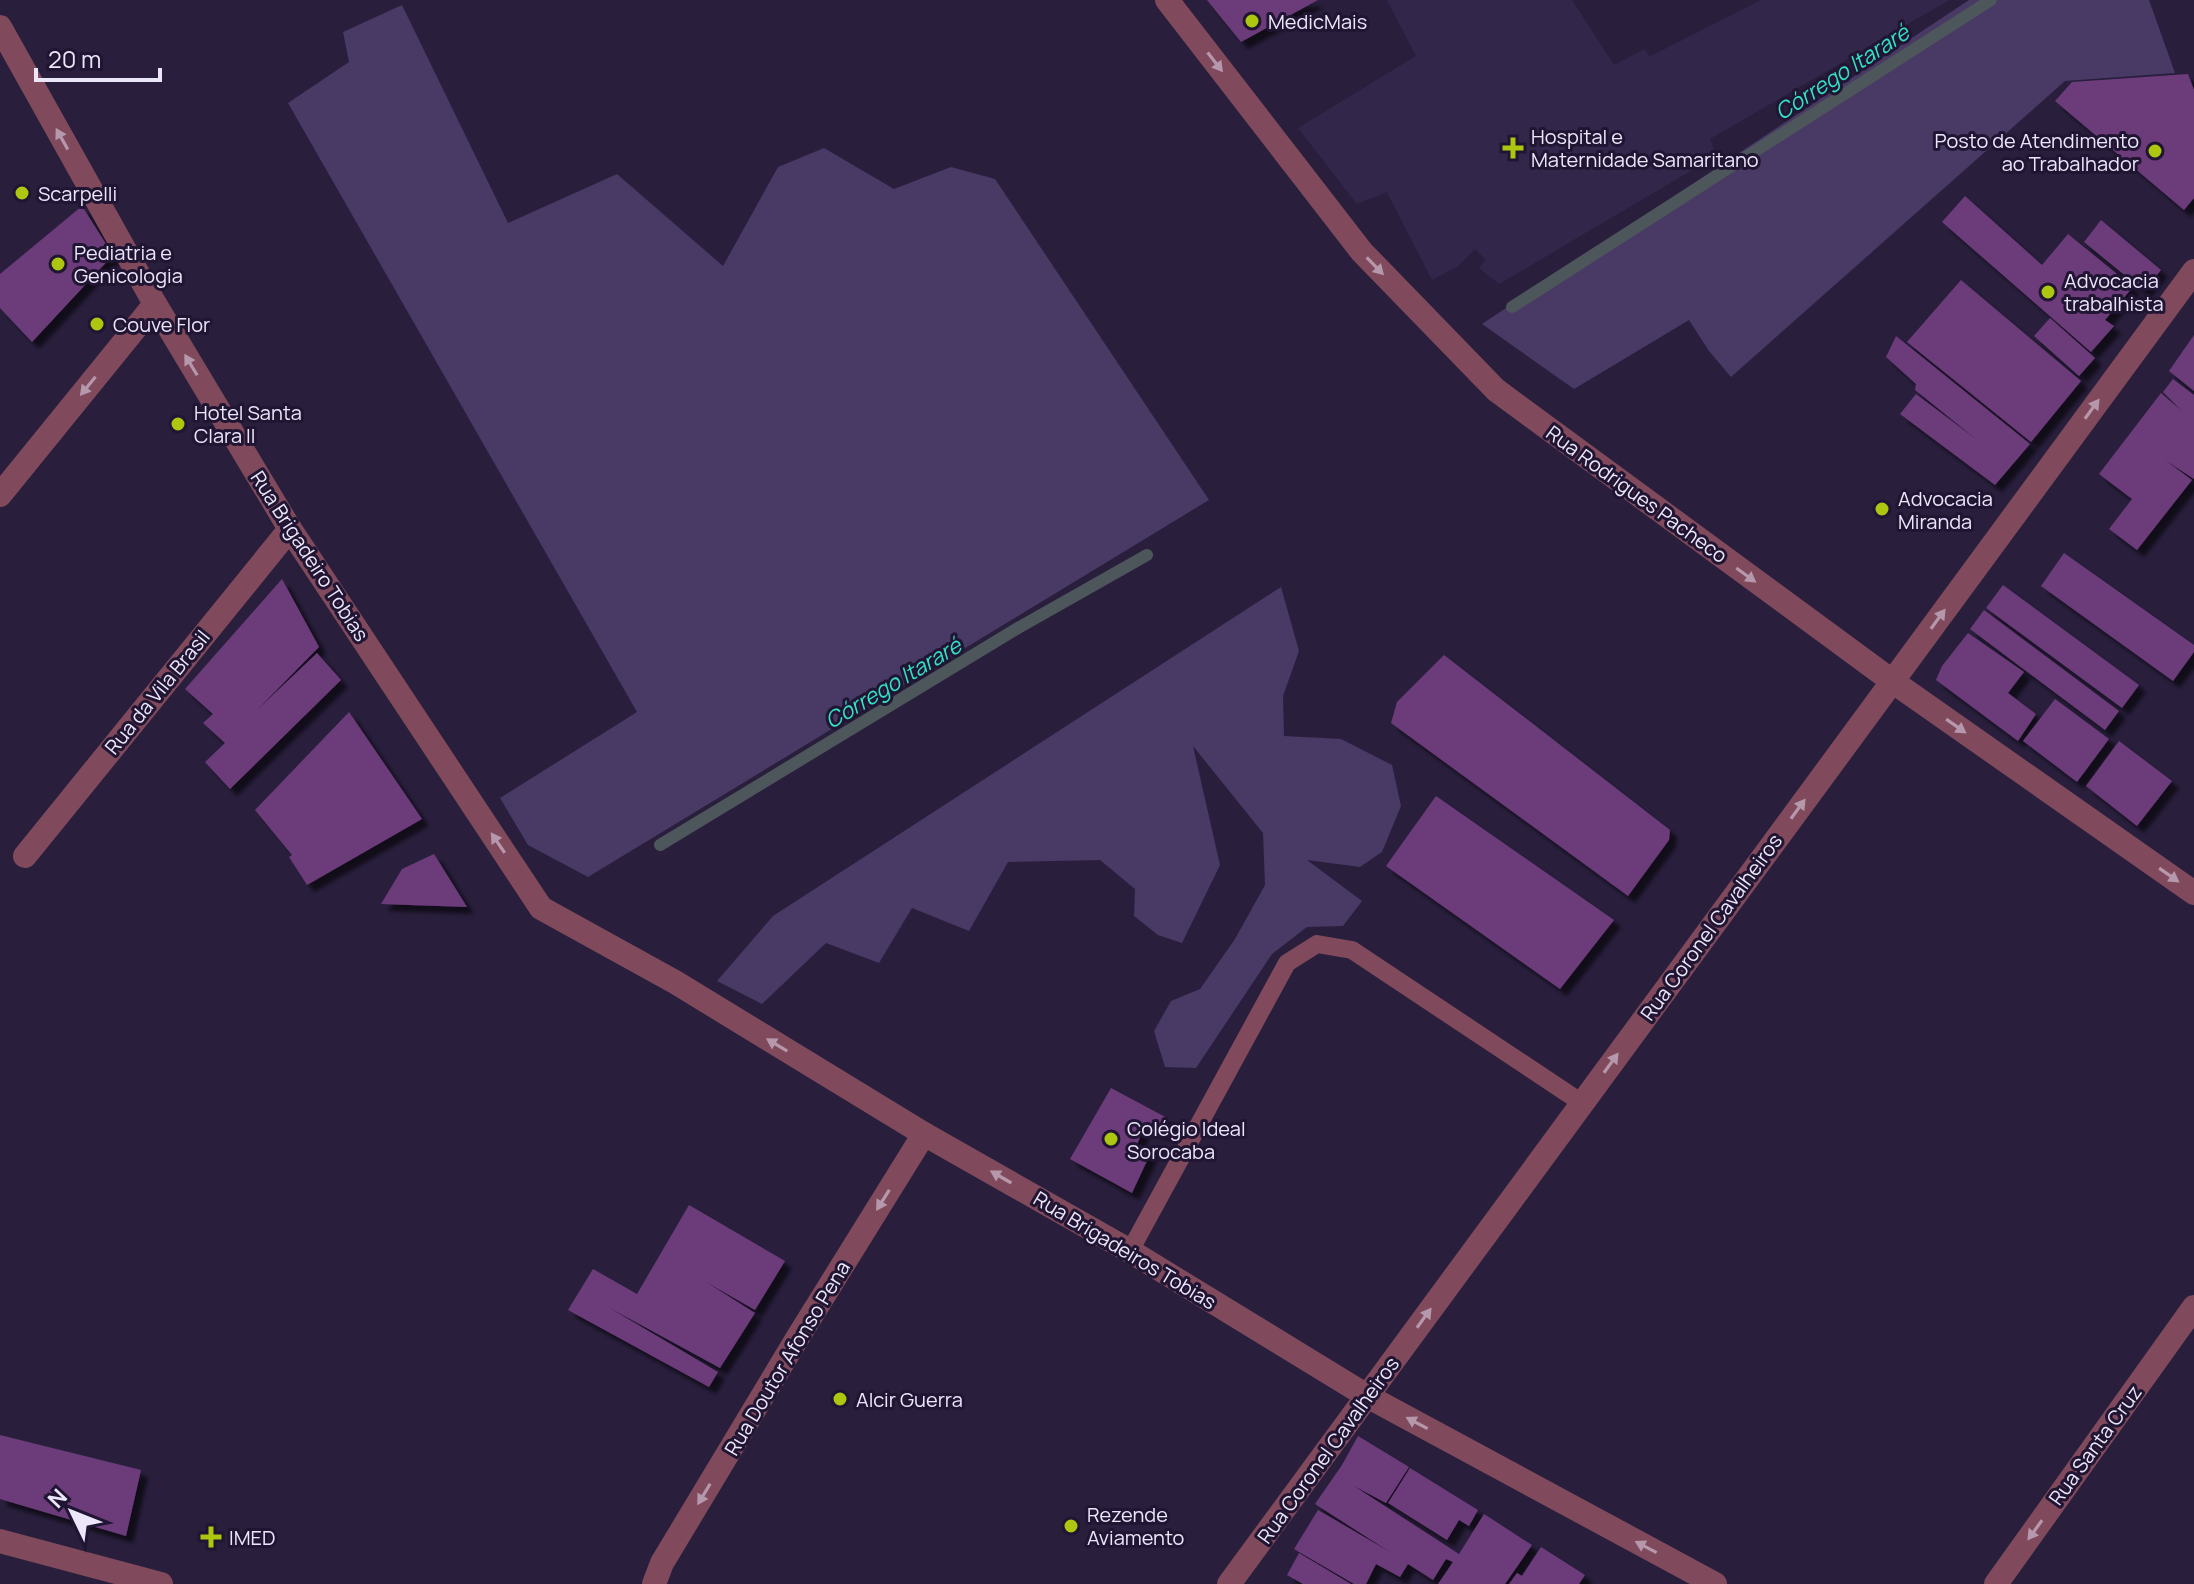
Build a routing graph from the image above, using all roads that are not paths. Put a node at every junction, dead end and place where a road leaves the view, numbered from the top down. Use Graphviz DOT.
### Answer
graph roads {
  1 [pos="1167,0"];
  2 [pos="0,27"];
  3 [pos="2194,271"];
  4 [pos="155,304"];
  5 [pos="0,495"];
  6 [pos="290,529"];
  7 [pos="1892,681"];
  8 [pos="25,856"];
  9 [pos="2194,893"];
  10 [pos="541,908"];
  11 [pos="1582,1103"];
  12 [pos="924,1134"];
  13 [pos="1130,1251"];
  14 [pos="2194,1307"];
  15 [pos="1367,1396"];
  16 [pos="0,1541"];
  17 [pos="161,1584"];
  18 [pos="654,1584"];
  19 [pos="1229,1584"];
  20 [pos="1715,1584"];
  21 [pos="1996,1584"];
  1 -- 7 [label="street, Rua Rodrigues Pacheco, one-way"];
  4 -- 2 [label="street, Rua Brigadeiro Tobias, one-way"];
  7 -- 3 [label="street, Rua Coronel Cavalheiros, one-way"];
  4 -- 5 [label="street, one-way"];
  6 -- 4 [label="street, Rua Brigadeiro Tobias, one-way"];
  6 -- 8 [label="street, Rua da Vila Brasil"];
  10 -- 6 [label="street, Rua Brigadeiro Tobias, one-way"];
  7 -- 9 [label="street, Rua Rodrigues Pacheco, one-way"];
  11 -- 7 [label="street, Rua Coronel Cavalheiros, one-way"];
  12 -- 10 [label="street, Rua Brigadeiros Tobias, one-way"];
  11 -- 13 [label="lane"];
  15 -- 11 [label="street, Rua Coronel Cavalheiros, one-way"];
  13 -- 12 [label="street, Rua Brigadeiros Tobias, one-way"];
  12 -- 18 [label="street, Rua Doutor Afonso Pena, one-way"];
  13 -- 15 [label="street, Rua Brigadeiros Tobias"];
  14 -- 21 [label="street, Rua Santa Cruz, one-way"];
  15 -- 19 [label="street, Rua Coronel Cavalheiros"];
  20 -- 15 [label="street, Rua Brigadeiros Tobias, one-way"];
  16 -- 17 [label="street"];
}
